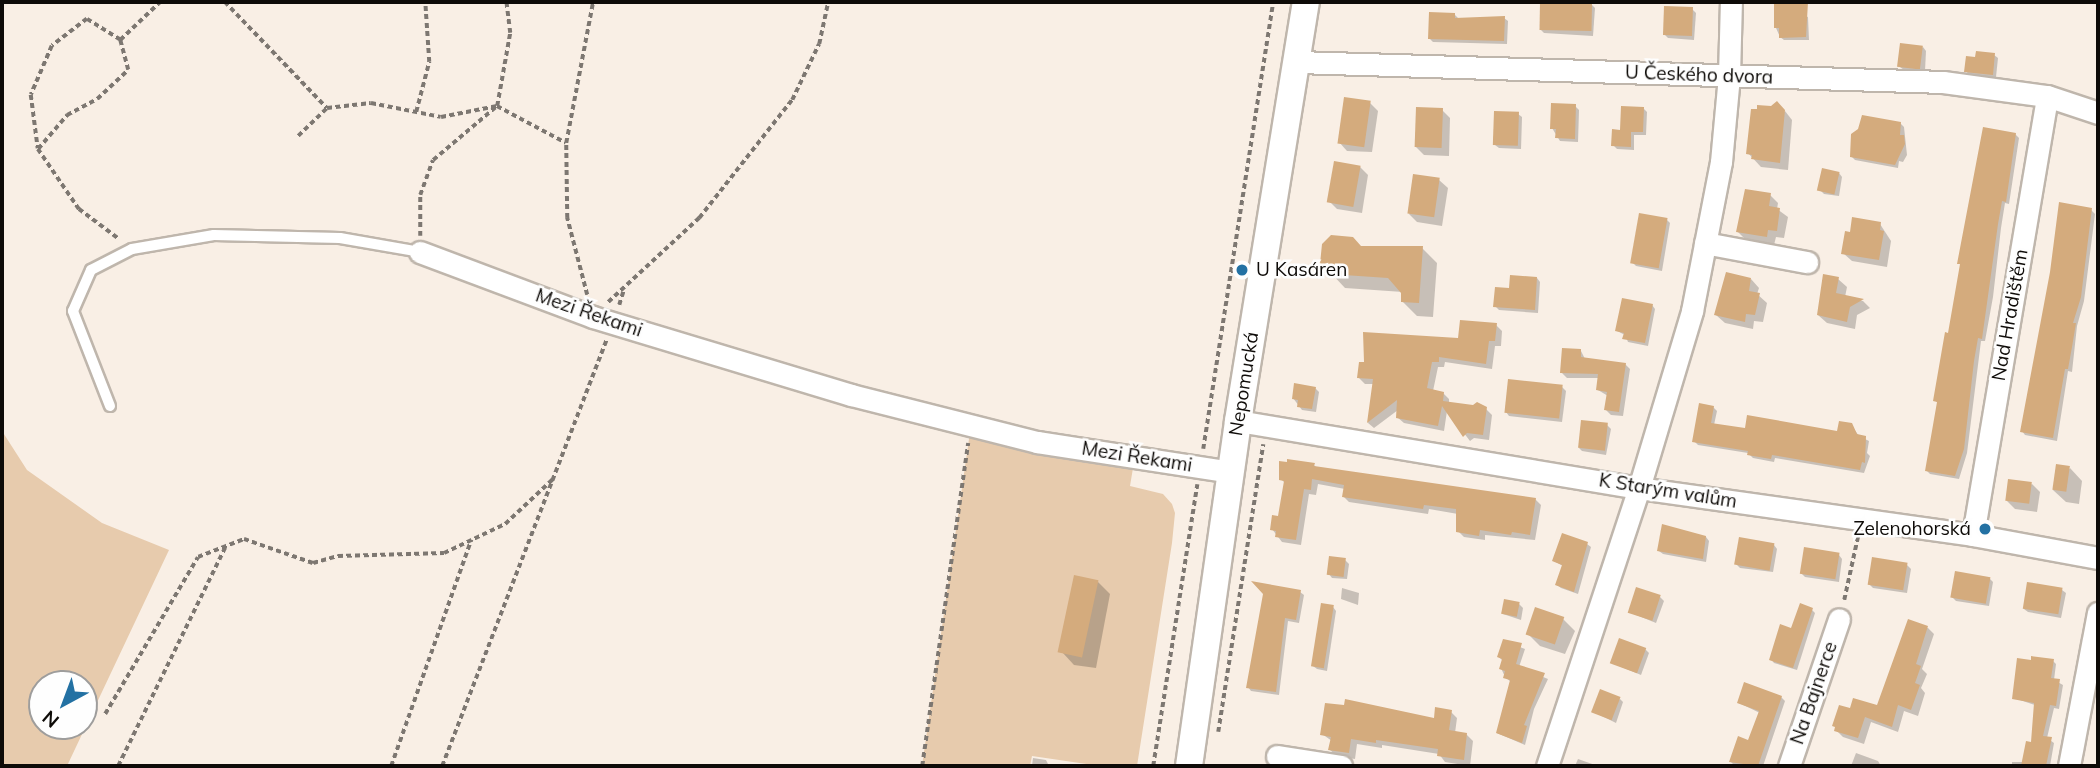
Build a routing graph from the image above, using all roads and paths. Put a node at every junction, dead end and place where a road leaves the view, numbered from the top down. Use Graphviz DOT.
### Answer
graph roads {
  1 [pos="160,2"];
  2 [pos="225,2"];
  3 [pos="425,2"];
  4 [pos="506,2"];
  5 [pos="593,2"];
  6 [pos="828,2"];
  7 [pos="1273,2"];
  8 [pos="1306,2"];
  9 [pos="1731,2"];
  10 [pos="120,40"];
  11 [pos="1297,62"];
  12 [pos="1729,76"];
  13 [pos="2047,96"];
  14 [pos="497,106"];
  15 [pos="327,108"];
  16 [pos="416,112"];
  17 [pos="2098,113"];
  18 [pos="298,136"];
  19 [pos="566,143"];
  20 [pos="38,149"];
  21 [pos="1705,243"];
  22 [pos="132,249"];
  23 [pos="420,252"];
  24 [pos="1807,262"];
  25 [pos="625,287"];
  26 [pos="603,320"];
  27 [pos="110,405"];
  28 [pos="1238,421"];
  29 [pos="971,425"];
  30 [pos="1266,426"];
  31 [pos="1200,466"];
  32 [pos="1231,471"];
  33 [pos="553,479"];
  34 [pos="1640,488"];
  35 [pos="1858,536"];
  36 [pos="1973,536"];
  37 [pos="471,540"];
  38 [pos="226,546"];
  39 [pos="2098,558"];
  40 [pos="2098,614"];
  41 [pos="1839,620"];
  42 [pos="105,714"];
  43 [pos="1217,735"];
  44 [pos="1277,755"];
  45 [pos="118,766"];
  46 [pos="391,766"];
  47 [pos="442,766"];
  48 [pos="922,766"];
  49 [pos="1153,766"];
  50 [pos="1189,766"];
  51 [pos="1341,766"];
  52 [pos="1548,766"];
  53 [pos="1789,766"];
  54 [pos="2069,766"];
  1 -- 10 [label="path"];
  2 -- 15 [label="path"];
  3 -- 16 [label="path"];
  4 -- 14 [label="path"];
  5 -- 19 [label="path"];
  6 -- 25 [label="path"];
  7 -- 31 [label="path"];
  8 -- 11 [label="street, Nepomucká"];
  9 -- 12 [label="street"];
  10 -- 20 [label="path"];
  10 -- 20 [label="path"];
  11 -- 12 [label="street, U Českého dvora"];
  11 -- 28 [label="street, Nepomucká"];
  12 -- 13 [label="street, U Českého dvora"];
  12 -- 21 [label="street"];
  13 -- 17 [label="street, U Českého dvora"];
  13 -- 36 [label="street, Nad Hradištěm"];
  14 -- 16 [label="path"];
  14 -- 19 [label="path"];
  14 -- 23 [label="path"];
  15 -- 16 [label="path"];
  15 -- 18 [label="path"];
  19 -- 26 [label="path"];
  20 -- 22 [label="path"];
  21 -- 24 [label="street"];
  21 -- 34 [label="street"];
  22 -- 23 [label="lane, Mezi Řekami"];
  22 -- 27 [label="lane, Mezi Řekami"];
  23 -- 26 [label="street, Mezi Řekami"];
  25 -- 26 [label="path"];
  25 -- 26 [label="path"];
  26 -- 29 [label="street, Mezi Řekami"];
  26 -- 33 [label="path"];
  28 -- 30 [label="street, K Starým valům"];
  28 -- 32 [label="street, Nepomucká"];
  29 -- 31 [label="street, Mezi Řekami"];
  29 -- 48 [label="path"];
  30 -- 34 [label="street, K Starým valům"];
  30 -- 43 [label="path"];
  31 -- 32 [label="street, Mezi Řekami"];
  31 -- 49 [label="path"];
  32 -- 50 [label="street, Nepomucká"];
  33 -- 37 [label="path"];
  33 -- 47 [label="path"];
  34 -- 36 [label="street, K Starým valům"];
  34 -- 52 [label="street"];
  35 -- 41 [label="path"];
  36 -- 39 [label="street, K Starým valům"];
  37 -- 38 [label="path"];
  37 -- 46 [label="path"];
  38 -- 42 [label="path"];
  38 -- 45 [label="path"];
  40 -- 54 [label="street"];
  41 -- 53 [label="street, Na Bajnerce"];
  44 -- 51 [label="street"];
}
